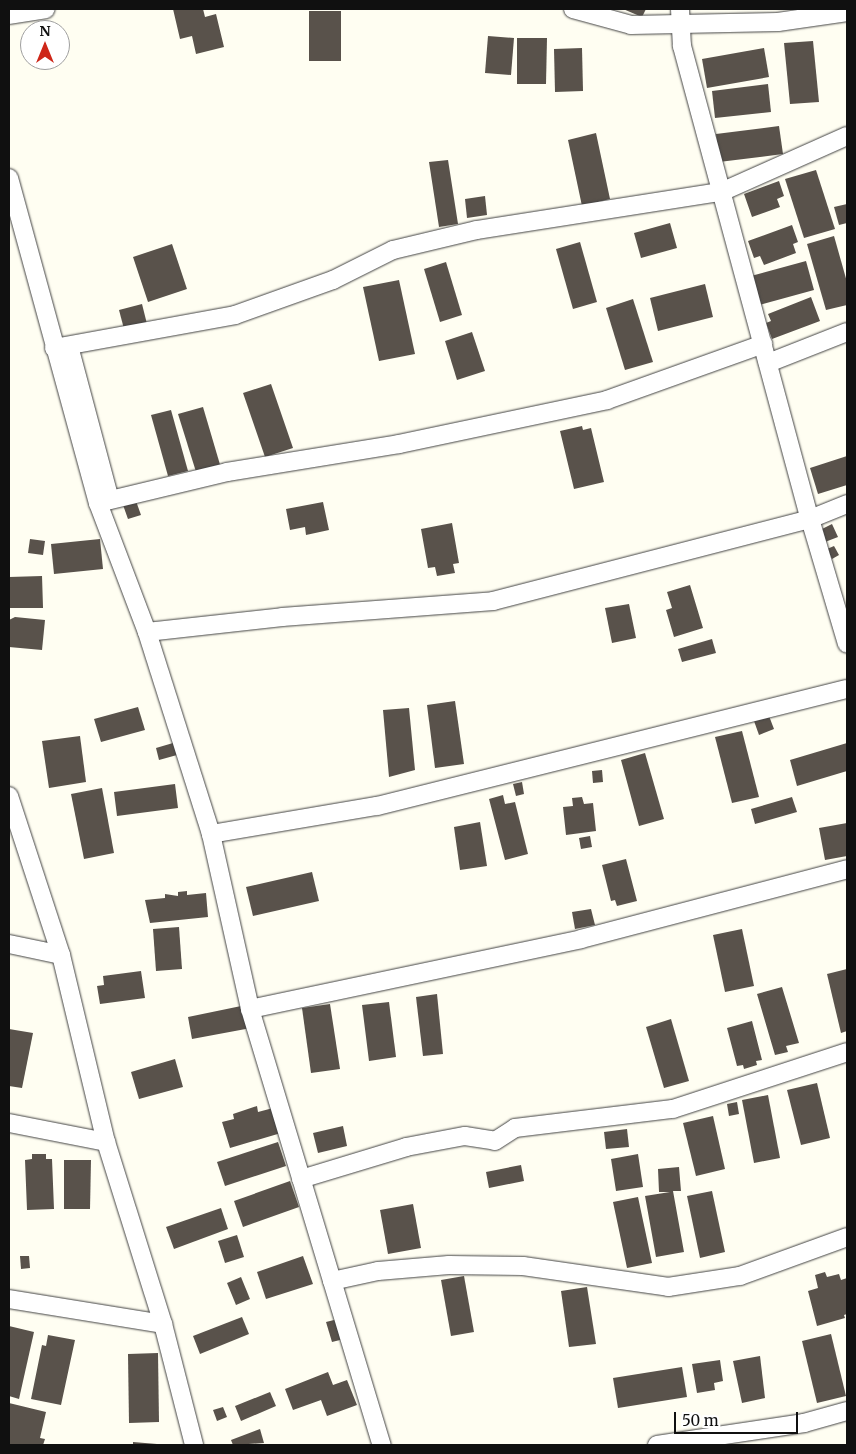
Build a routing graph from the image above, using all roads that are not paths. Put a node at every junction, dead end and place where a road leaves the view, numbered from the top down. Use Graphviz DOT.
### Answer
graph roads {
  1 [pos="46,9"];
  2 [pos="573,9"];
  3 [pos="847,12"];
  4 [pos="9,15"];
  5 [pos="680,17"];
  6 [pos="847,136"];
  7 [pos="9,178"];
  8 [pos="721,192"];
  9 [pos="847,332"];
  10 [pos="763,344"];
  11 [pos="61,347"];
  12 [pos="768,363"];
  13 [pos="104,502"];
  14 [pos="847,504"];
  15 [pos="810,519"];
  16 [pos="147,632"];
  17 [pos="847,644"];
  18 [pos="847,689"];
  19 [pos="9,796"];
  20 [pos="211,834"];
  21 [pos="847,869"];
  22 [pos="9,944"];
  23 [pos="61,955"];
  24 [pos="250,1009"];
  25 [pos="847,1052"];
  26 [pos="9,1123"];
  27 [pos="106,1142"];
  28 [pos="301,1179"];
  29 [pos="847,1236"];
  30 [pos="332,1280"];
  31 [pos="9,1299"];
  32 [pos="163,1324"];
  33 [pos="847,1412"];
  34 [pos="194,1445"];
  35 [pos="382,1445"];
  36 [pos="657,1445"];
  1 -- 4 [label="street"];
  2 -- 5 [label="street"];
  3 -- 5 [label="street"];
  5 -- 8 [label="street"];
  6 -- 8 [label="street"];
  7 -- 11 [label="street"];
  8 -- 10 [label="street"];
  8 -- 11 [label="street"];
  9 -- 12 [label="street"];
  10 -- 12 [label="street"];
  10 -- 13 [label="street"];
  11 -- 13 [label="street"];
  12 -- 15 [label="street"];
  13 -- 16 [label="street"];
  14 -- 15 [label="street"];
  15 -- 16 [label="street"];
  15 -- 17 [label="street"];
  16 -- 20 [label="street"];
  18 -- 20 [label="street"];
  19 -- 23 [label="street"];
  20 -- 24 [label="street"];
  21 -- 24 [label="street"];
  22 -- 23 [label="street"];
  23 -- 27 [label="street"];
  24 -- 28 [label="street"];
  25 -- 28 [label="street"];
  26 -- 27 [label="street"];
  27 -- 32 [label="street"];
  28 -- 30 [label="street"];
  29 -- 30 [label="street"];
  30 -- 35 [label="street"];
  31 -- 32 [label="street"];
  32 -- 34 [label="street"];
  33 -- 36 [label="street"];
}
